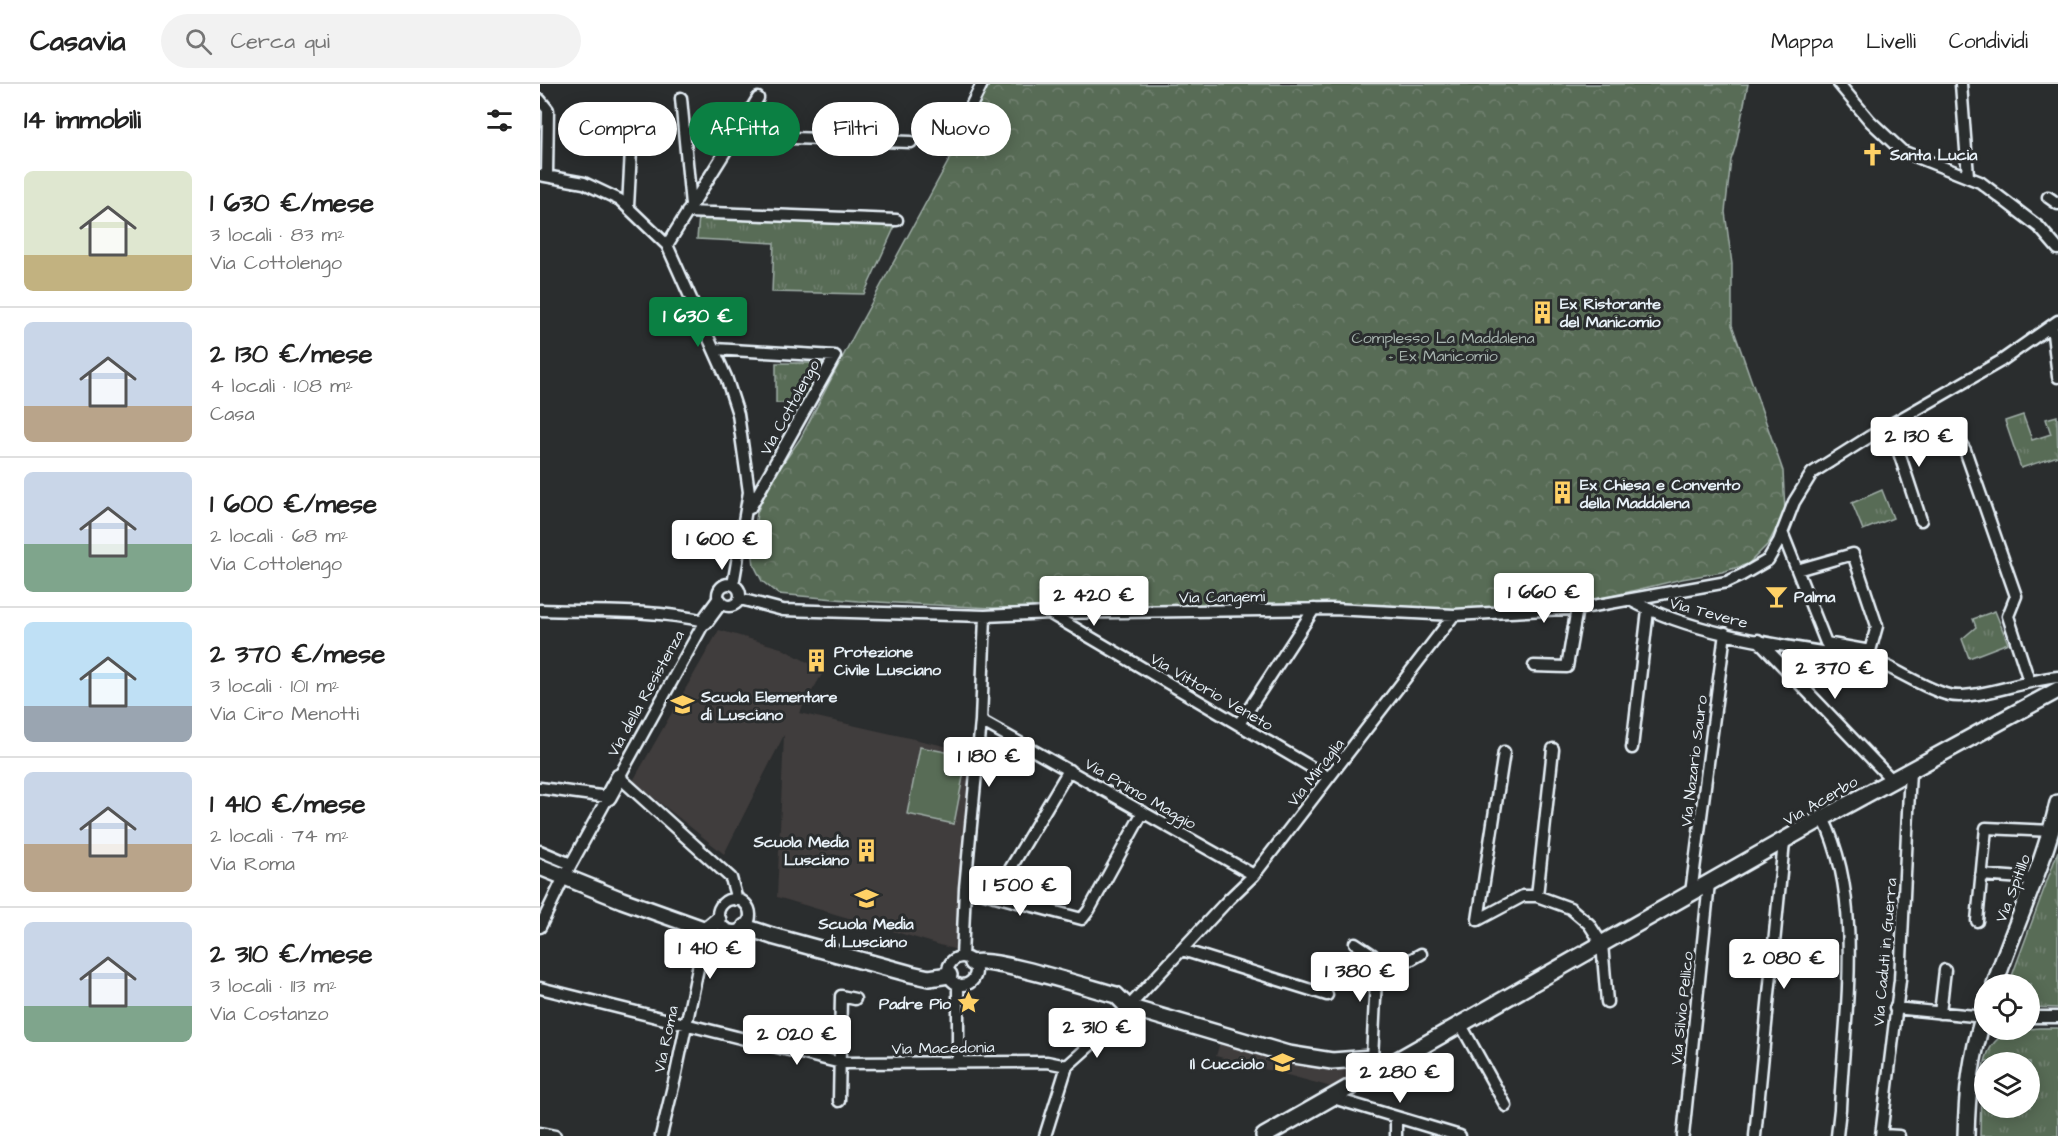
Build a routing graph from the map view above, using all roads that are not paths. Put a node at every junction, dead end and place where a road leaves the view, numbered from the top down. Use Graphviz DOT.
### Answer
graph roads {
  1 [pos="981,84"];
  2 [pos="1839,84"];
  3 [pos="1961,84"];
  4 [pos="681,98"];
  5 [pos="758,98"];
  6 [pos="540,100"];
  7 [pos="756,102"];
  8 [pos="973,102"];
  9 [pos="800,138"];
  10 [pos="911,142"];
  11 [pos="631,156"];
  12 [pos="722,156"];
  13 [pos="544,175"];
  14 [pos="1968,176"];
  15 [pos="2048,197"];
  16 [pos="2058,204"];
  17 [pos="628,207"];
  18 [pos="689,209"];
  19 [pos="897,220"];
  20 [pos="667,245"];
  21 [pos="2058,249"];
  22 [pos="2055,323"];
  23 [pos="714,349"];
  24 [pos="2058,377"];
  25 [pos="1890,425"];
  26 [pos="1950,427"];
  27 [pos="746,516"];
  28 [pos="1921,520"];
  29 [pos="1782,532"];
  30 [pos="1797,570"];
  31 [pos="733,585"];
  32 [pos="740,599"];
  33 [pos="1630,600"];
  34 [pos="719,602"];
  35 [pos="1577,608"];
  36 [pos="1314,609"];
  37 [pos="540,610"];
  38 [pos="1648,610"];
  39 [pos="1049,613"];
  40 [pos="1454,615"];
  41 [pos="985,616"];
  42 [pos="705,621"];
  43 [pos="1725,633"];
  44 [pos="1758,640"];
  45 [pos="1534,666"];
  46 [pos="2058,677"];
  47 [pos="2029,681"];
  48 [pos="2058,690"];
  49 [pos="981,721"];
  50 [pos="1239,724"];
  51 [pos="1632,748"];
  52 [pos="1553,749"];
  53 [pos="1504,752"];
  54 [pos="1069,770"];
  55 [pos="1910,770"];
  56 [pos="619,777"];
  57 [pos="1328,777"];
  58 [pos="1892,780"];
  59 [pos="540,788"];
  60 [pos="608,797"];
  61 [pos="2058,802"];
  62 [pos="1143,812"];
  63 [pos="1823,818"];
  64 [pos="2052,831"];
  65 [pos="1784,842"];
  66 [pos="540,851"];
  67 [pos="540,867"];
  68 [pos="567,871"];
  69 [pos="1254,875"];
  70 [pos="1981,875"];
  71 [pos="2036,879"];
  72 [pos="1709,883"];
  73 [pos="965,888"];
  74 [pos="1691,893"];
  75 [pos="994,896"];
  76 [pos="1537,896"];
  77 [pos="737,900"];
  78 [pos="1977,921"];
  79 [pos="541,924"];
  80 [pos="712,925"];
  81 [pos="745,927"];
  82 [pos="1355,943"];
  83 [pos="1602,944"];
  84 [pos="1182,950"];
  85 [pos="1421,954"];
  86 [pos="968,960"];
  87 [pos="1945,970"];
  88 [pos="2001,974"];
  89 [pos="954,979"];
  90 [pos="1376,979"];
  91 [pos="540,988"];
  92 [pos="1326,995"];
  93 [pos="855,999"];
  94 [pos="1607,1002"];
  95 [pos="1128,1007"];
  96 [pos="1895,1008"];
  97 [pos="1940,1013"];
  98 [pos="1974,1015"];
  99 [pos="2040,1017"];
  100 [pos="2058,1017"];
  101 [pos="687,1025"];
  102 [pos="1461,1025"];
  103 [pos="1980,1040"];
  104 [pos="958,1061"];
  105 [pos="841,1063"];
  106 [pos="1375,1065"];
  107 [pos="1067,1066"];
  108 [pos="1333,1098"];
  109 [pos="840,1101"];
  110 [pos="1506,1106"];
  111 [pos="1396,1118"];
  112 [pos="540,1133"];
  113 [pos="1881,1135"];
  114 [pos="555,1136"];
  115 [pos="661,1136"];
  116 [pos="1045,1136"];
  117 [pos="1264,1136"];
  118 [pos="1396,1136"];
  119 [pos="1460,1136"];
  120 [pos="1683,1136"];
  121 [pos="1755,1136"];
  122 [pos="1838,1136"];
  123 [pos="1899,1136"];
  124 [pos="1966,1136"];
  1 -- 8 [label="street"];
  2 -- 14 [label="street"];
  3 -- 14 [label="street"];
  4 -- 18 [label="street"];
  5 -- 7 [label="street"];
  6 -- 13 [label="street"];
  9 -- 10 [label="street"];
  11 -- 17 [label="street"];
  12 -- 18 [label="street"];
  13 -- 17 [label="street, Via Cottolengo"];
  14 -- 21 [label="street"];
  15 -- 16 [label="street"];
  17 -- 20 [label="street, Via Cottolengo"];
  18 -- 19 [label="street"];
  18 -- 20 [label="street"];
  20 -- 23 [label="street, Via Cottolengo"];
  22 -- 24 [label="street"];
  22 -- 25 [label="street"];
  23 -- 27 [label="street, Via Cottolengo"];
  23 -- 27 [label="street, Via Cottolengo"];
  25 -- 28 [label="street"];
  25 -- 29 [label="street"];
  26 -- 47 [label="street"];
  27 -- 31 [label="street, Via Cottolengo"];
  29 -- 30 [label="street"];
  29 -- 33 [label="street"];
  30 -- 30 [label="street"];
  31 -- 32 [label="street"];
  31 -- 34 [label="street"];
  32 -- 34 [label="street, Via Cangemi"];
  32 -- 41 [label="street, Via Cangemi"];
  33 -- 35 [label="street"];
  33 -- 38 [label="street, Via Tevere"];
  34 -- 42 [label="street, Via della Resistenza"];
  35 -- 40 [label="street"];
  35 -- 45 [label="street"];
  36 -- 39 [label="street, Via Cangemi"];
  36 -- 40 [label="street, Via Cangemi"];
  36 -- 50 [label="street"];
  37 -- 42 [label="street"];
  38 -- 43 [label="street, Via Tevere"];
  38 -- 51 [label="street"];
  39 -- 41 [label="street, Via Cangemi"];
  39 -- 50 [label="street, Via Vittorio Veneto"];
  40 -- 57 [label="street, Via Miraglia"];
  41 -- 49 [label="street"];
  42 -- 56 [label="street, Via della Resistenza"];
  43 -- 44 [label="street, Via Tevere"];
  43 -- 74 [label="street, Via Nazario Sauro"];
  44 -- 47 [label="street, Via Tevere"];
  44 -- 58 [label="street"];
  46 -- 47 [label="street, Via Tevere"];
  48 -- 55 [label="street, Via Acerbo"];
  49 -- 54 [label="street, Via Primo Maggio"];
  49 -- 73 [label="street"];
  50 -- 57 [label="street, Via Vittorio Veneto"];
  52 -- 76 [label="street"];
  53 -- 76 [label="street"];
  54 -- 62 [label="street, Via Primo Maggio"];
  54 -- 75 [label="street"];
  55 -- 58 [label="street, Via Acerbo"];
  55 -- 96 [label="street, Via Caduti in Guerra"];
  56 -- 60 [label="street"];
  56 -- 77 [label="street, Via della Resistenza"];
  57 -- 69 [label="street, Via Miraglia"];
  58 -- 63 [label="street, Via Acerbo"];
  59 -- 60 [label="street"];
  60 -- 68 [label="street"];
  61 -- 64 [label="street, Via Spitillo"];
  62 -- 69 [label="street, Via Primo Maggio"];
  62 -- 75 [label="street"];
  63 -- 65 [label="street, Via Acerbo"];
  63 -- 122 [label="street"];
  64 -- 70 [label="street"];
  64 -- 71 [label="street, Via Spitillo"];
  65 -- 72 [label="street, Via Acerbo"];
  65 -- 121 [label="street"];
  66 -- 68 [label="street"];
  67 -- 68 [label="street"];
  68 -- 79 [label="street"];
  68 -- 80 [label="street"];
  69 -- 84 [label="street, Via Miraglia"];
  70 -- 71 [label="street"];
  70 -- 78 [label="street"];
  71 -- 88 [label="street, Via Spitillo"];
  72 -- 74 [label="street, Via Acerbo"];
  72 -- 120 [label="street, Via Silvio Pellico"];
  73 -- 75 [label="street"];
  73 -- 86 [label="street"];
  74 -- 83 [label="street, Via Acerbo"];
  76 -- 83 [label="street"];
  77 -- 80 [label="street"];
  77 -- 81 [label="street, Via della Resistenza"];
  80 -- 81 [label="street"];
  80 -- 101 [label="street, Via Roma"];
  81 -- 89 [label="street"];
  82 -- 90 [label="street"];
  83 -- 94 [label="street"];
  83 -- 102 [label="street, Via Acerbo"];
  84 -- 92 [label="street"];
  84 -- 95 [label="street, Via Miraglia"];
  85 -- 90 [label="street"];
  86 -- 89 [label="street"];
  86 -- 89 [label="street"];
  86 -- 95 [label="street"];
  87 -- 97 [label="street"];
  89 -- 104 [label="street"];
  90 -- 106 [label="street"];
  91 -- 101 [label="street, Via Macedonia"];
  93 -- 105 [label="street"];
  95 -- 106 [label="street"];
  95 -- 107 [label="street, Via Miraglia"];
  96 -- 97 [label="street"];
  96 -- 113 [label="street, Via Caduti in Guerra"];
  97 -- 98 [label="street"];
  99 -- 100 [label="street"];
  101 -- 105 [label="street, Via Macedonia"];
  101 -- 115 [label="street, Via Roma"];
  102 -- 106 [label="street, Via Acerbo"];
  102 -- 110 [label="street"];
  103 -- 124 [label="street"];
  104 -- 105 [label="street, Via Macedonia"];
  104 -- 107 [label="street, Via Macedonia"];
  105 -- 109 [label="street"];
  106 -- 108 [label="street, Via Acerbo"];
  107 -- 116 [label="street"];
  108 -- 111 [label="street"];
  108 -- 117 [label="street, Via Acerbo"];
  111 -- 118 [label="street"];
  111 -- 119 [label="street"];
  112 -- 114 [label="street"];
  113 -- 123 [label="street"];
}
